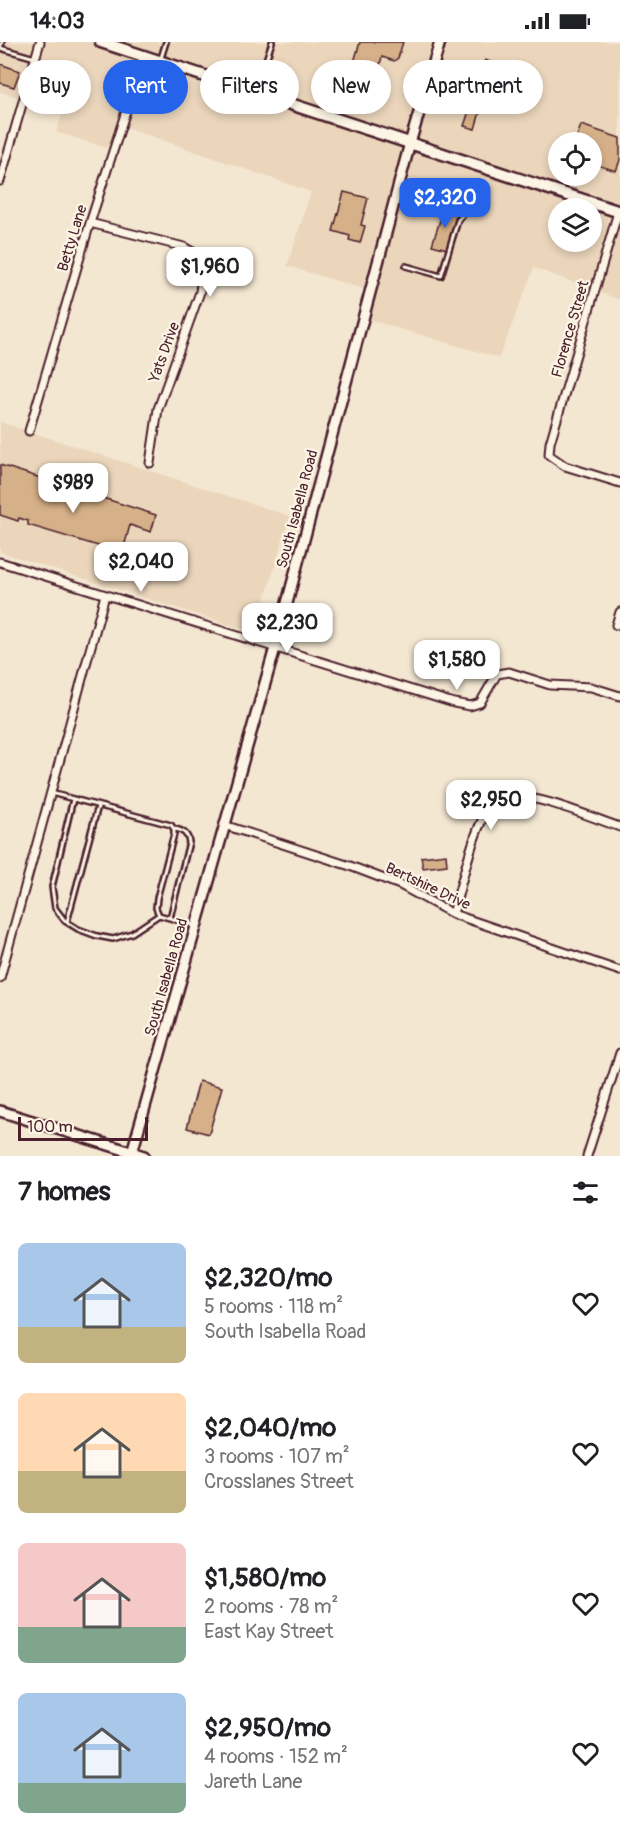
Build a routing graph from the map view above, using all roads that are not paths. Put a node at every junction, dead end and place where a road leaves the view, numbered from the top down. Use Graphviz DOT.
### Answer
graph roads {
  1 [pos="2,42"];
  2 [pos="40,42"];
  3 [pos="101,42"];
  4 [pos="166,42"];
  5 [pos="272,42"];
  6 [pos="440,42"];
  7 [pos="0,48"];
  8 [pos="144,55"];
  9 [pos="35,58"];
  10 [pos="157,60"];
  11 [pos="160,60"];
  12 [pos="266,60"];
  13 [pos="299,106"];
  14 [pos="410,143"];
  15 [pos="0,181"];
  16 [pos="466,211"];
  17 [pos="619,212"];
  18 [pos="90,223"];
  19 [pos="406,266"];
  20 [pos="29,431"];
  21 [pos="150,463"];
  22 [pos="620,483"];
  23 [pos="0,562"];
  24 [pos="105,595"];
  25 [pos="620,612"];
  26 [pos="616,625"];
  27 [pos="275,648"];
  28 [pos="620,696"];
  29 [pos="51,793"];
  30 [pos="73,799"];
  31 [pos="98,806"];
  32 [pos="224,825"];
  33 [pos="620,827"];
  34 [pos="174,829"];
  35 [pos="453,914"];
  36 [pos="159,915"];
  37 [pos="170,918"];
  38 [pos="67,922"];
  39 [pos="196,926"];
  40 [pos="620,971"];
  41 [pos="0,978"];
  42 [pos="620,1053"];
  43 [pos="0,1112"];
  44 [pos="132,1154"];
  45 [pos="144,1156"];
  46 [pos="587,1156"];
  1 -- 7 [label="lane"];
  2 -- 9 [label="street"];
  3 -- 8 [label="main road"];
  4 -- 11 [label="lane"];
  5 -- 12 [label="lane"];
  6 -- 14 [label="main road, South Isabella Road"];
  7 -- 9 [label="lane"];
  8 -- 10 [label="main road"];
  8 -- 18 [label="street, Betty Lane"];
  9 -- 15 [label="street"];
  13 -- 14 [label="main road"];
  14 -- 17 [label="main road"];
  14 -- 27 [label="main road, South Isabella Road"];
  16 -- 19 [label="lane"];
  17 -- 22 [label="street, Florence Street"];
  18 -- 20 [label="street, Betty Lane"];
  18 -- 21 [label="street, Yats Drive"];
  23 -- 24 [label="street"];
  24 -- 27 [label="street"];
  24 -- 29 [label="street"];
  25 -- 26 [label="street"];
  27 -- 28 [label="street"];
  27 -- 32 [label="main road, South Isabella Road"];
  29 -- 30 [label="lane"];
  29 -- 41 [label="street"];
  30 -- 31 [label="lane"];
  30 -- 38 [label="lane"];
  31 -- 34 [label="lane"];
  31 -- 38 [label="lane"];
  32 -- 35 [label="street, Bertshire Drive"];
  32 -- 39 [label="main road, South Isabella Road"];
  33 -- 35 [label="street"];
  34 -- 36 [label="lane"];
  34 -- 37 [label="lane"];
  35 -- 40 [label="street, Bertshire Drive"];
  36 -- 37 [label="lane"];
  36 -- 38 [label="lane"];
  37 -- 39 [label="lane"];
  39 -- 44 [label="main road, South Isabella Road"];
  42 -- 46 [label="street"];
  43 -- 44 [label="main road"];
  44 -- 45 [label="main road"];
}
